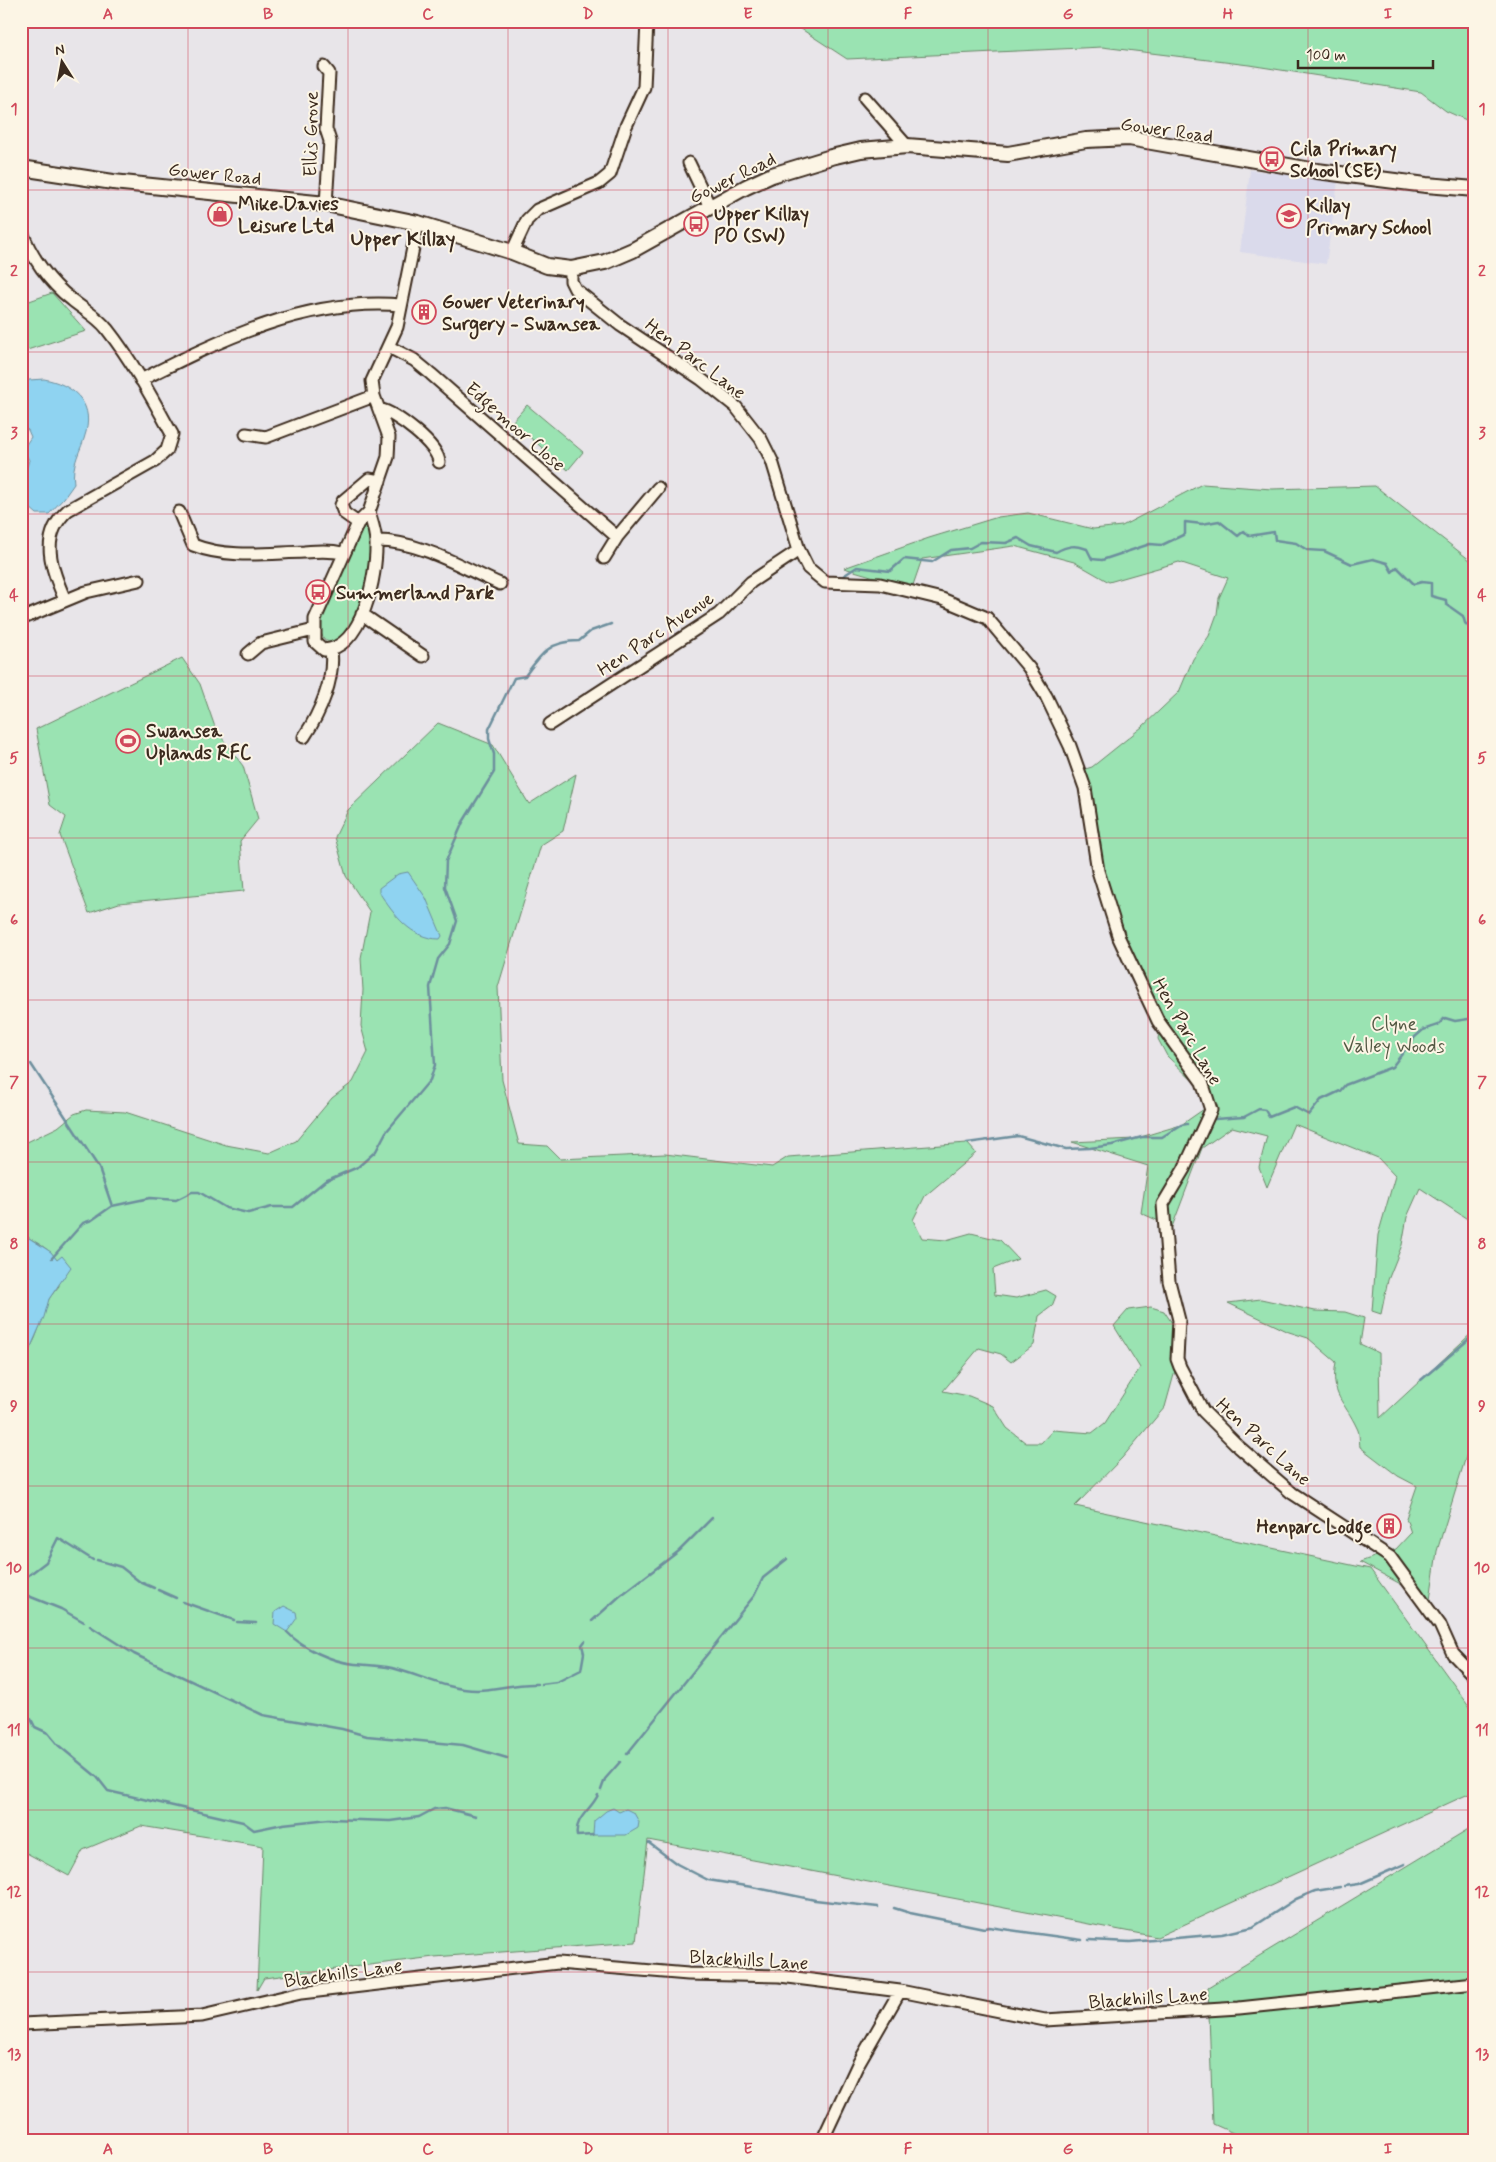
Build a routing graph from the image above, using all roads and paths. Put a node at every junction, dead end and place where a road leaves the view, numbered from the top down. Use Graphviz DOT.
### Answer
graph roads {
  1 [pos="647,21"];
  2 [pos="324,68"];
  3 [pos="864,98"];
  4 [pos="907,146"];
  5 [pos="689,163"];
  6 [pos="21,168"];
  7 [pos="1475,189"];
  8 [pos="326,204"];
  9 [pos="710,207"];
  10 [pos="418,223"];
  11 [pos="21,229"];
  12 [pos="512,252"];
  13 [pos="571,269"];
  14 [pos="401,305"];
  15 [pos="389,347"];
  16 [pos="141,380"];
  17 [pos="374,396"];
  18 [pos="379,409"];
  19 [pos="246,434"];
  20 [pos="439,462"];
  21 [pos="380,481"];
  22 [pos="658,488"];
  23 [pos="179,512"];
  24 [pos="369,512"];
  25 [pos="358,523"];
  26 [pos="617,537"];
  27 [pos="376,541"];
  28 [pos="799,550"];
  29 [pos="343,553"];
  30 [pos="604,558"];
  31 [pos="139,580"];
  32 [pos="500,584"];
  33 [pos="65,600"];
  34 [pos="362,614"];
  35 [pos="21,619"];
  36 [pos="314,630"];
  37 [pos="331,650"];
  38 [pos="248,654"];
  39 [pos="423,656"];
  40 [pos="550,724"];
  41 [pos="304,737"];
  42 [pos="1475,1677"];
  43 [pos="1475,1983"];
  44 [pos="900,1991"];
  45 [pos="21,2024"];
  46 [pos="822,2141"];
  1 -- 12 [label="street"];
  2 -- 8 [label="street, Ellis Grove"];
  3 -- 4 [label="street"];
  4 -- 7 [label="main road, Gower Road"];
  4 -- 9 [label="main road, Gower Road"];
  5 -- 9 [label="street"];
  6 -- 8 [label="main road, Gower Road"];
  8 -- 10 [label="main road, Gower Road"];
  9 -- 13 [label="main road, Gower Road"];
  10 -- 12 [label="main road, Gower Road"];
  10 -- 14 [label="street"];
  11 -- 16 [label="street"];
  12 -- 13 [label="main road, Gower Road"];
  13 -- 28 [label="street, Hen Parc Lane"];
  14 -- 15 [label="street"];
  14 -- 16 [label="street"];
  15 -- 17 [label="street"];
  15 -- 26 [label="street, Edgemoor Close"];
  16 -- 33 [label="street"];
  17 -- 18 [label="street"];
  17 -- 19 [label="street"];
  18 -- 20 [label="street"];
  18 -- 21 [label="street"];
  21 -- 24 [label="street"];
  21 -- 25 [label="street"];
  22 -- 26 [label="street"];
  23 -- 29 [label="street"];
  24 -- 25 [label="street"];
  24 -- 27 [label="street"];
  25 -- 29 [label="street"];
  26 -- 30 [label="street"];
  27 -- 32 [label="street"];
  27 -- 34 [label="street"];
  28 -- 40 [label="street, Hen Parc Avenue"];
  28 -- 42 [label="street, Hen Parc Lane"];
  29 -- 36 [label="street"];
  31 -- 33 [label="street"];
  33 -- 35 [label="street"];
  34 -- 37 [label="street"];
  34 -- 39 [label="street"];
  36 -- 37 [label="street"];
  36 -- 38 [label="street"];
  37 -- 41 [label="street"];
  43 -- 44 [label="street, Blackhills Lane"];
  44 -- 45 [label="street, Blackhills Lane"];
  44 -- 46 [label="street"];
}
